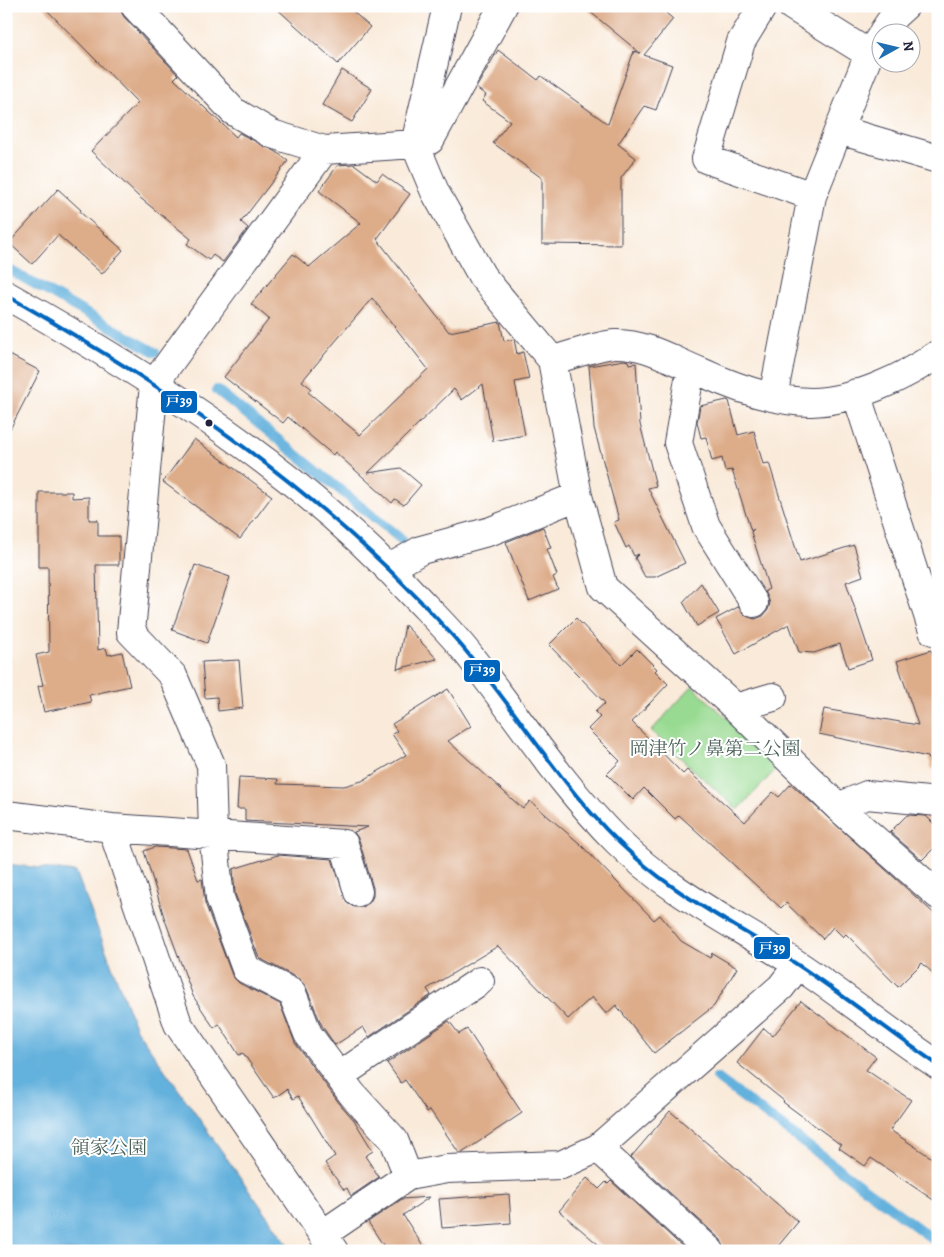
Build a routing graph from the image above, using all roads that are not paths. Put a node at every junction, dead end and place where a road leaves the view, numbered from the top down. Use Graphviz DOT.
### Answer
graph roads {
  1 [pos="135,6"];
  2 [pos="447,6"];
  3 [pos="503,6"];
  4 [pos="763,6"];
  5 [pos="792,6"];
  6 [pos="905,6"];
  7 [pos="890,22"];
  8 [pos="872,38"];
  9 [pos="872,54"];
  10 [pos="839,130"];
  11 [pos="415,144"];
  12 [pos="324,150"];
  13 [pos="938,159"];
  14 [pos="812,196"];
  15 [pos="6,295"];
  16 [pos="936,350"];
  17 [pos="552,360"];
  18 [pos="691,368"];
  19 [pos="154,384"];
  20 [pos="856,393"];
  21 [pos="773,397"];
  22 [pos="578,496"];
  23 [pos="388,569"];
  24 [pos="754,602"];
  25 [pos="933,630"];
  26 [pos="773,697"];
  27 [pos="736,708"];
  28 [pos="938,802"];
  29 [pos="838,807"];
  30 [pos="6,815"];
  31 [pos="112,828"];
  32 [pos="213,834"];
  33 [pos="358,892"];
  34 [pos="938,895"];
  35 [pos="798,965"];
  36 [pos="480,981"];
  37 [pos="938,1065"];
  38 [pos="339,1076"];
  39 [pos="598,1148"];
  40 [pos="408,1176"];
  41 [pos="329,1242"];
  42 [pos="710,1251"];
  1 -- 12 [label="street"];
  2 -- 11 [label="street"];
  3 -- 11 [label="street"];
  4 -- 14 [label="street"];
  5 -- 8 [label="street"];
  6 -- 7 [label="street"];
  9 -- 10 [label="street"];
  10 -- 13 [label="street"];
  10 -- 14 [label="street"];
  11 -- 12 [label="street"];
  11 -- 17 [label="street"];
  12 -- 19 [label="street"];
  14 -- 21 [label="street"];
  15 -- 19 [label="street"];
  16 -- 20 [label="street"];
  17 -- 18 [label="street"];
  17 -- 22 [label="street"];
  18 -- 21 [label="street"];
  18 -- 24 [label="street"];
  19 -- 23 [label="street"];
  19 -- 32 [label="street"];
  20 -- 21 [label="street"];
  20 -- 25 [label="street"];
  22 -- 23 [label="street"];
  22 -- 27 [label="street"];
  23 -- 35 [label="street"];
  26 -- 27 [label="street"];
  27 -- 29 [label="street"];
  28 -- 29 [label="street"];
  29 -- 34 [label="street"];
  30 -- 31 [label="street"];
  31 -- 32 [label="street"];
  31 -- 41 [label="street"];
  32 -- 33 [label="street"];
  32 -- 38 [label="street"];
  35 -- 37 [label="street"];
  35 -- 39 [label="street"];
  36 -- 38 [label="street"];
  38 -- 40 [label="street"];
  39 -- 40 [label="street"];
  39 -- 42 [label="street"];
  40 -- 41 [label="street"];
}
